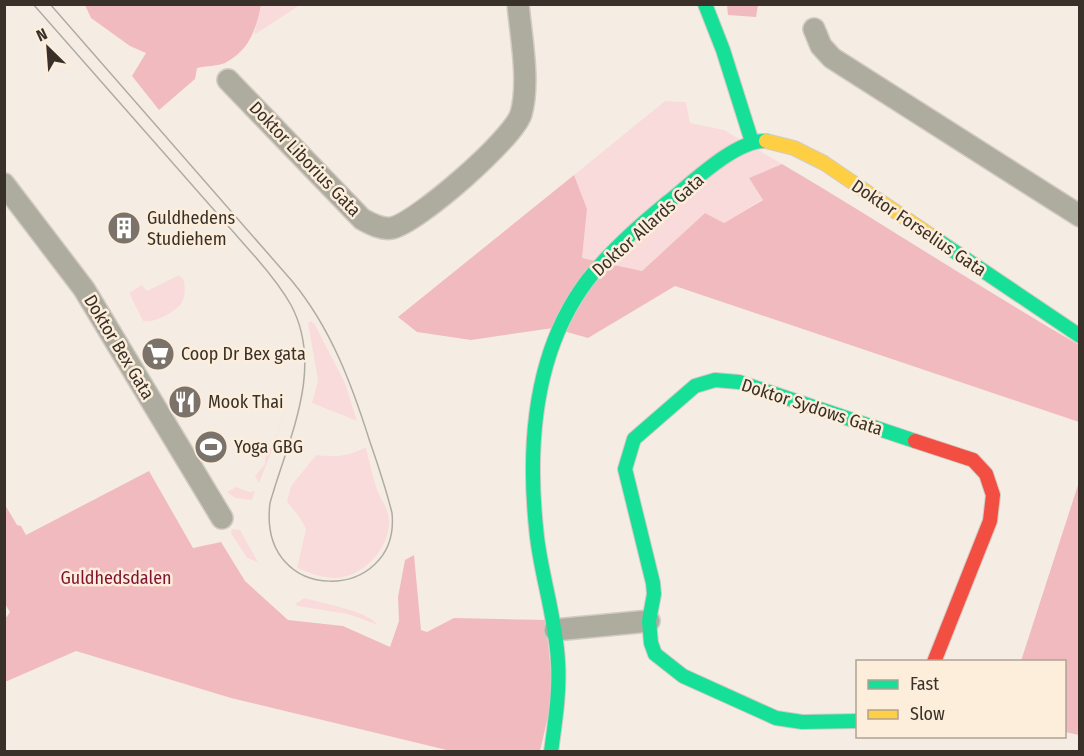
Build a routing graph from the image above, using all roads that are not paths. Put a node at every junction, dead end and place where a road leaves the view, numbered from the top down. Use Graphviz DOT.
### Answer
graph roads {
  1 [pos="518,4"];
  2 [pos="705,4"];
  3 [pos="814,29"];
  4 [pos="228,80"];
  5 [pos="752,141"];
  6 [pos="4,184"];
  7 [pos="1080,216"];
  8 [pos="1079,335"];
  9 [pos="222,518"];
  10 [pos="649,621"];
  11 [pos="555,630"];
  12 [pos="935,660"];
  13 [pos="856,721"];
  14 [pos="551,752"];
  1 -- 4 [label="street, Doktor Liborius Gata"];
  2 -- 5 [label="street"];
  3 -- 7 [label="street"];
  5 -- 8 [label="street, Doktor Forselius Gata"];
  5 -- 11 [label="street, Doktor Allards Gata"];
  6 -- 9 [label="street, Doktor Bex Gata"];
  10 -- 11 [label="street"];
  10 -- 12 [label="street, Doktor Sydows Gata"];
  10 -- 13 [label="street, Doktor Sydows Gata"];
  11 -- 14 [label="street, Doktor Allards Gata"];
}
